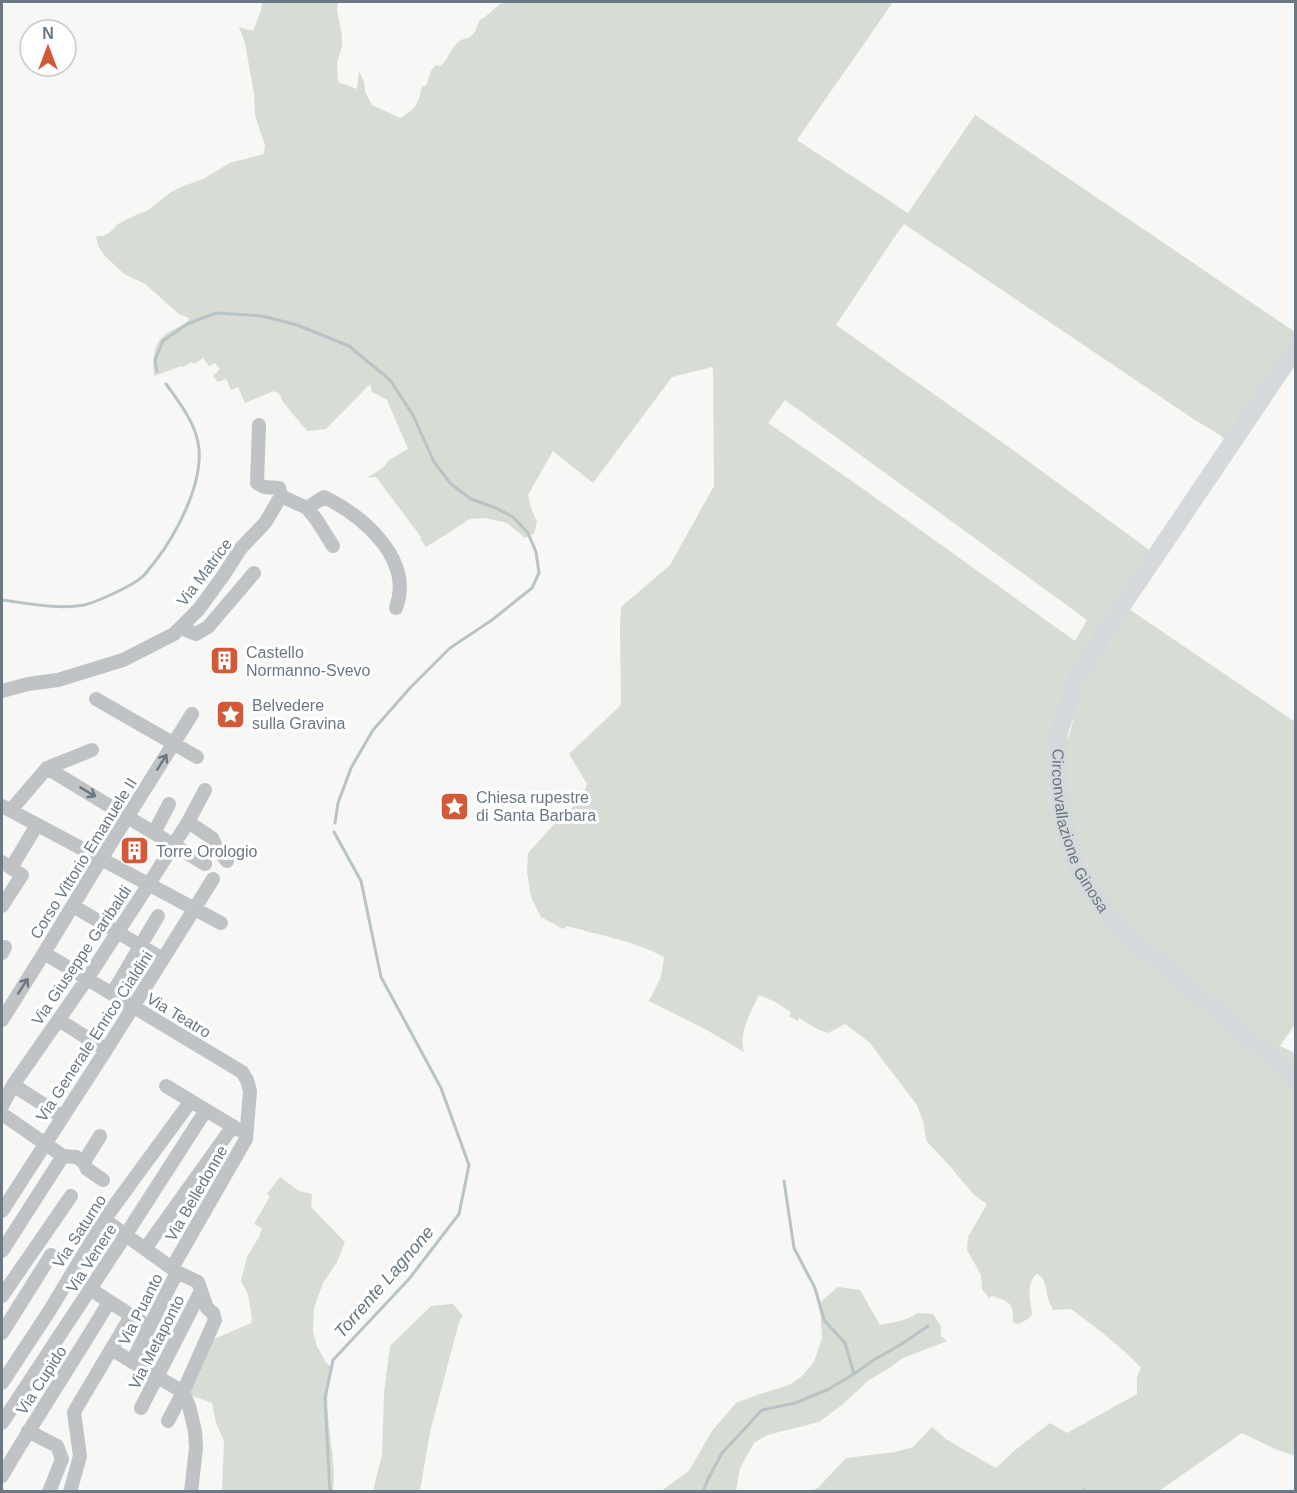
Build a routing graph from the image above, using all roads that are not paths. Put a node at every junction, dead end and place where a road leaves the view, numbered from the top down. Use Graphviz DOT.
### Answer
graph roads {
  1 [pos="1296,348"];
  2 [pos="259,425"];
  3 [pos="280,496"];
  4 [pos="307,508"];
  5 [pos="333,546"];
  6 [pos="254,573"];
  7 [pos="396,608"];
  8 [pos="181,628"];
  9 [pos="2,691"];
  10 [pos="96,699"];
  11 [pos="192,714"];
  12 [pos="174,742"];
  13 [pos="92,750"];
  14 [pos="197,757"];
  15 [pos="47,768"];
  16 [pos="205,790"];
  17 [pos="169,804"];
  18 [pos="6,808"];
  19 [pos="128,816"];
  20 [pos="188,822"];
  21 [pos="37,825"];
  22 [pos="154,833"];
  23 [pos="173,844"];
  24 [pos="101,859"];
  25 [pos="227,861"];
  26 [pos="205,864"];
  27 [pos="11,868"];
  28 [pos="213,879"];
  29 [pos="149,884"];
  30 [pos="2,906"];
  31 [pos="73,906"];
  32 [pos="195,909"];
  33 [pos="158,916"];
  34 [pos="221,923"];
  35 [pos="117,932"];
  36 [pos="141,946"];
  37 [pos="44,953"];
  38 [pos="163,959"];
  39 [pos="87,979"];
  40 [pos="112,994"];
  41 [pos="133,1007"];
  42 [pos="2,1019"];
  43 [pos="59,1020"];
  44 [pos="106,1050"];
  45 [pos="1296,1078"];
  46 [pos="13,1085"];
  47 [pos="166,1086"];
  48 [pos="191,1101"];
  49 [pos="2,1106"];
  50 [pos="206,1110"];
  51 [pos="2,1114"];
  52 [pos="63,1117"];
  53 [pos="232,1126"];
  54 [pos="247,1134"];
  55 [pos="100,1136"];
  56 [pos="46,1143"];
  57 [pos="63,1156"];
  58 [pos="84,1162"];
  59 [pos="103,1180"];
  60 [pos="71,1196"];
  61 [pos="2,1211"];
  62 [pos="96,1233"];
  63 [pos="125,1236"];
  64 [pos="2,1249"];
  65 [pos="145,1249"];
  66 [pos="51,1255"];
  67 [pos="174,1270"];
  68 [pos="6,1279"];
  69 [pos="90,1289"];
  70 [pos="201,1291"];
  71 [pos="2,1296"];
  72 [pos="109,1302"];
  73 [pos="131,1316"];
  74 [pos="68,1322"];
  75 [pos="149,1327"];
  76 [pos="2,1333"];
  77 [pos="90,1334"];
  78 [pos="111,1349"];
  79 [pos="132,1362"];
  80 [pos="157,1377"];
  81 [pos="2,1383"];
  82 [pos="183,1392"];
  83 [pos="141,1408"];
  84 [pos="168,1421"];
  85 [pos="2,1423"];
  86 [pos="27,1431"];
  87 [pos="2,1476"];
  88 [pos="49,1491"];
  89 [pos="70,1491"];
  90 [pos="191,1491"];
  1 -- 45 [label="main road, Circonvallazione Ginosa"];
  2 -- 3 [label="street"];
  3 -- 4 [label="street"];
  3 -- 8 [label="street, Via Matrice"];
  4 -- 5 [label="street"];
  4 -- 7 [label="street"];
  6 -- 8 [label="street"];
  8 -- 9 [label="street, Via Matrice"];
  10 -- 12 [label="street"];
  11 -- 12 [label="street, Corso Vittorio Emanuele II"];
  12 -- 14 [label="street"];
  19 -- 12 [label="street, Corso Vittorio Emanuele II, one-way"];
  13 -- 15 [label="street"];
  15 -- 18 [label="street"];
  15 -- 19 [label="street, one-way"];
  16 -- 20 [label="street, Via Giuseppe Garibaldi"];
  17 -- 22 [label="street"];
  18 -- 21 [label="street"];
  19 -- 22 [label="street"];
  19 -- 24 [label="street, Corso Vittorio Emanuele II"];
  20 -- 23 [label="street, Via Giuseppe Garibaldi"];
  20 -- 25 [label="street"];
  21 -- 24 [label="street"];
  21 -- 27 [label="street"];
  22 -- 23 [label="street"];
  23 -- 26 [label="street"];
  23 -- 29 [label="street, Via Giuseppe Garibaldi"];
  24 -- 29 [label="street"];
  24 -- 31 [label="street, Corso Vittorio Emanuele II"];
  27 -- 30 [label="street"];
  28 -- 32 [label="street, Via Generale Enrico Cialdini"];
  29 -- 32 [label="street"];
  29 -- 35 [label="street, Via Giuseppe Garibaldi"];
  31 -- 35 [label="street"];
  31 -- 37 [label="street, Corso Vittorio Emanuele II"];
  32 -- 34 [label="street"];
  32 -- 38 [label="street, Via Generale Enrico Cialdini"];
  33 -- 36 [label="street"];
  35 -- 36 [label="street"];
  35 -- 39 [label="street, Via Giuseppe Garibaldi"];
  36 -- 38 [label="street"];
  36 -- 40 [label="street"];
  37 -- 39 [label="street, Via Teatro"];
  42 -- 37 [label="street, Corso Vittorio Emanuele II, one-way"];
  38 -- 41 [label="street, Via Generale Enrico Cialdini"];
  39 -- 40 [label="street, Via Teatro"];
  39 -- 43 [label="street, Via Giuseppe Garibaldi"];
  40 -- 41 [label="street, Via Teatro"];
  41 -- 44 [label="street, Via Generale Enrico Cialdini"];
  41 -- 54 [label="street, Via Teatro"];
  43 -- 44 [label="street"];
  43 -- 46 [label="street, Via Giuseppe Garibaldi"];
  44 -- 52 [label="street, Via Generale Enrico Cialdini"];
  46 -- 49 [label="street, Via Giuseppe Garibaldi"];
  46 -- 52 [label="street"];
  47 -- 48 [label="street"];
  48 -- 50 [label="street"];
  48 -- 62 [label="street, Via Saturno"];
  50 -- 53 [label="street"];
  50 -- 63 [label="street, Via Venere"];
  51 -- 56 [label="street"];
  52 -- 56 [label="street, Via Generale Enrico Cialdini"];
  53 -- 54 [label="street"];
  53 -- 65 [label="street"];
  54 -- 67 [label="street, Via Belledonne"];
  55 -- 58 [label="street"];
  56 -- 57 [label="street"];
  56 -- 61 [label="street, Via Generale Enrico Cialdini"];
  57 -- 58 [label="street"];
  57 -- 64 [label="street"];
  58 -- 59 [label="street"];
  60 -- 68 [label="street"];
  62 -- 63 [label="street"];
  62 -- 81 [label="street, Via Saturno"];
  63 -- 65 [label="street"];
  63 -- 69 [label="street, Via Venere"];
  65 -- 67 [label="street"];
  66 -- 76 [label="street"];
  67 -- 70 [label="street"];
  67 -- 75 [label="street, Via Puanto"];
  68 -- 71 [label="street"];
  69 -- 72 [label="street"];
  69 -- 74 [label="street, Via Venere"];
  70 -- 80 [label="street, Via Metaponto"];
  70 -- 82 [label="street"];
  72 -- 73 [label="street"];
  72 -- 77 [label="street, Via Cupido"];
  73 -- 75 [label="street"];
  73 -- 78 [label="street"];
  74 -- 77 [label="street"];
  74 -- 85 [label="street, Via Venere"];
  75 -- 79 [label="street, Via Puanto"];
  77 -- 86 [label="street, Via Cupido"];
  78 -- 79 [label="street"];
  78 -- 89 [label="street"];
  79 -- 80 [label="street"];
  80 -- 82 [label="street"];
  80 -- 83 [label="street, Via Metaponto"];
  82 -- 84 [label="street"];
  82 -- 90 [label="street"];
  86 -- 87 [label="street, Via Cupido"];
  86 -- 88 [label="street"];
}
